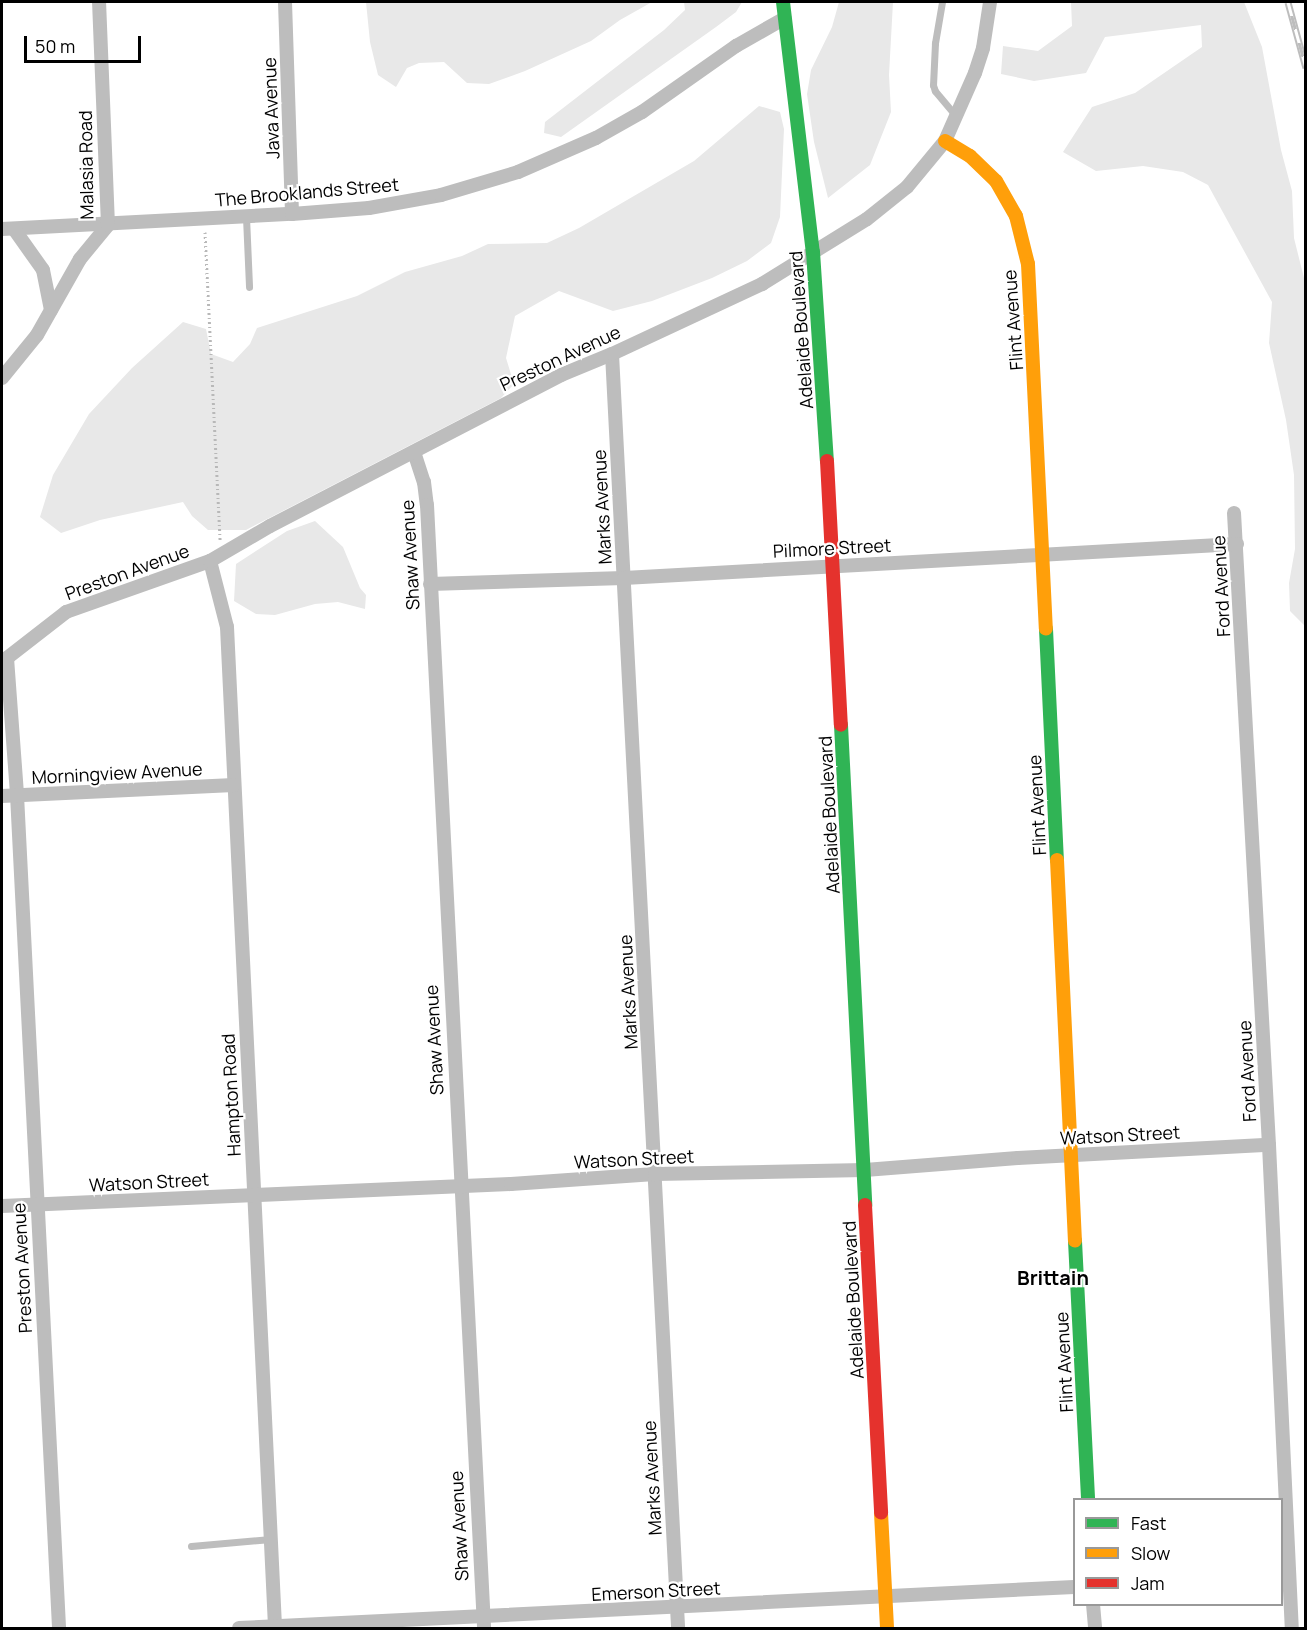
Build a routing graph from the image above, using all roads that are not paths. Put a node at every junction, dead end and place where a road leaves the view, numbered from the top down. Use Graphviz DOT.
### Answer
graph roads {
  1 [pos="99,2"];
  2 [pos="285,2"];
  3 [pos="783,2"];
  4 [pos="942,2"];
  5 [pos="990,2"];
  6 [pos="785,18"];
  7 [pos="956,116"];
  8 [pos="945,141"];
  9 [pos="292,214"];
  10 [pos="246,217"];
  11 [pos="108,225"];
  12 [pos="8,229"];
  13 [pos="813,252"];
  14 [pos="249,286"];
  15 [pos="51,310"];
  16 [pos="612,354"];
  17 [pos="2,378"];
  18 [pos="414,452"];
  19 [pos="1234,513"];
  20 [pos="1237,544"];
  21 [pos="1042,555"];
  22 [pos="215,558"];
  23 [pos="834,566"];
  24 [pos="624,578"];
  25 [pos="430,584"];
  26 [pos="4,656"];
  27 [pos="234,785"];
  28 [pos="17,795"];
  29 [pos="2,796"];
  30 [pos="1269,1145"];
  31 [pos="1073,1156"];
  32 [pos="865,1170"];
  33 [pos="655,1174"];
  34 [pos="460,1186"];
  35 [pos="253,1194"];
  36 [pos="2,1206"];
  37 [pos="36,1206"];
  38 [pos="1088,1498"];
  39 [pos="1282,1498"];
  40 [pos="1283,1522"];
  41 [pos="271,1539"];
  42 [pos="191,1546"];
  43 [pos="1285,1576"];
  44 [pos="1073,1587"];
  45 [pos="885,1595"];
  46 [pos="1093,1606"];
  47 [pos="676,1608"];
  48 [pos="483,1623"];
  49 [pos="275,1628"];
  50 [pos="59,1629"];
  51 [pos="239,1629"];
  52 [pos="678,1629"];
  53 [pos="887,1629"];
  54 [pos="1095,1629"];
  55 [pos="1292,1629"];
  1 -- 11 [label="street, Malasia Road"];
  2 -- 9 [label="street, Java Avenue"];
  3 -- 6 [label="street, Adelaide Boulevard"];
  4 -- 7 [label="lane"];
  5 -- 7 [label="street, Preston Avenue"];
  6 -- 9 [label="street, The Brooklands Street"];
  6 -- 13 [label="street, Adelaide Boulevard"];
  7 -- 8 [label="street, Preston Avenue"];
  8 -- 13 [label="street, Preston Avenue"];
  8 -- 21 [label="street, Flint Avenue"];
  9 -- 10 [label="street, The Brooklands Street"];
  10 -- 11 [label="street, The Brooklands Street"];
  10 -- 14 [label="lane"];
  11 -- 12 [label="street, The Brooklands Street"];
  11 -- 15 [label="street, Malasia Road"];
  12 -- 15 [label="street"];
  13 -- 16 [label="street, Preston Avenue"];
  13 -- 23 [label="street, Adelaide Boulevard"];
  15 -- 17 [label="street, Malasia Road"];
  16 -- 18 [label="street, Preston Avenue"];
  16 -- 24 [label="street, Marks Avenue"];
  18 -- 22 [label="street, Preston Avenue"];
  18 -- 25 [label="street, Shaw Avenue"];
  19 -- 20 [label="street, Ford Avenue"];
  20 -- 21 [label="street, Pilmore Street"];
  20 -- 30 [label="street, Ford Avenue"];
  21 -- 23 [label="street, Pilmore Street"];
  21 -- 31 [label="street, Flint Avenue"];
  22 -- 26 [label="street, Preston Avenue"];
  22 -- 27 [label="street, Hampton Road"];
  23 -- 24 [label="street, Pilmore Street"];
  23 -- 32 [label="street, Adelaide Boulevard"];
  24 -- 25 [label="street, Pilmore Street"];
  24 -- 33 [label="street, Marks Avenue"];
  25 -- 34 [label="street, Shaw Avenue"];
  26 -- 28 [label="street, Preston Avenue"];
  27 -- 28 [label="street, Morningview Avenue"];
  27 -- 35 [label="street, Hampton Road"];
  28 -- 29 [label="street, Morningview Avenue"];
  28 -- 37 [label="street, Preston Avenue"];
  30 -- 31 [label="street, Watson Street"];
  30 -- 39 [label="street, Ford Avenue"];
  31 -- 32 [label="street, Watson Street"];
  31 -- 38 [label="street, Flint Avenue"];
  32 -- 33 [label="street, Watson Street"];
  32 -- 45 [label="street, Adelaide Boulevard"];
  33 -- 34 [label="street, Watson Street"];
  33 -- 47 [label="street, Marks Avenue"];
  34 -- 35 [label="street, Watson Street"];
  34 -- 48 [label="street, Shaw Avenue"];
  35 -- 37 [label="street, Watson Street"];
  35 -- 41 [label="street, Hampton Road"];
  36 -- 37 [label="street, Watson Street"];
  37 -- 50 [label="street, Preston Avenue"];
  40 -- 43 [label="street, Ford Avenue"];
  41 -- 42 [label="lane"];
  41 -- 49 [label="street, Hampton Road"];
  43 -- 55 [label="street, Ford Avenue"];
  44 -- 45 [label="street, Emerson Street"];
  45 -- 47 [label="street, Emerson Street"];
  45 -- 53 [label="street, Adelaide Boulevard"];
  46 -- 54 [label="street"];
  47 -- 48 [label="street, Emerson Street"];
  47 -- 52 [label="street, Marks Avenue"];
  48 -- 49 [label="street, Emerson Street"];
  49 -- 51 [label="street, Emerson Street"];
}
